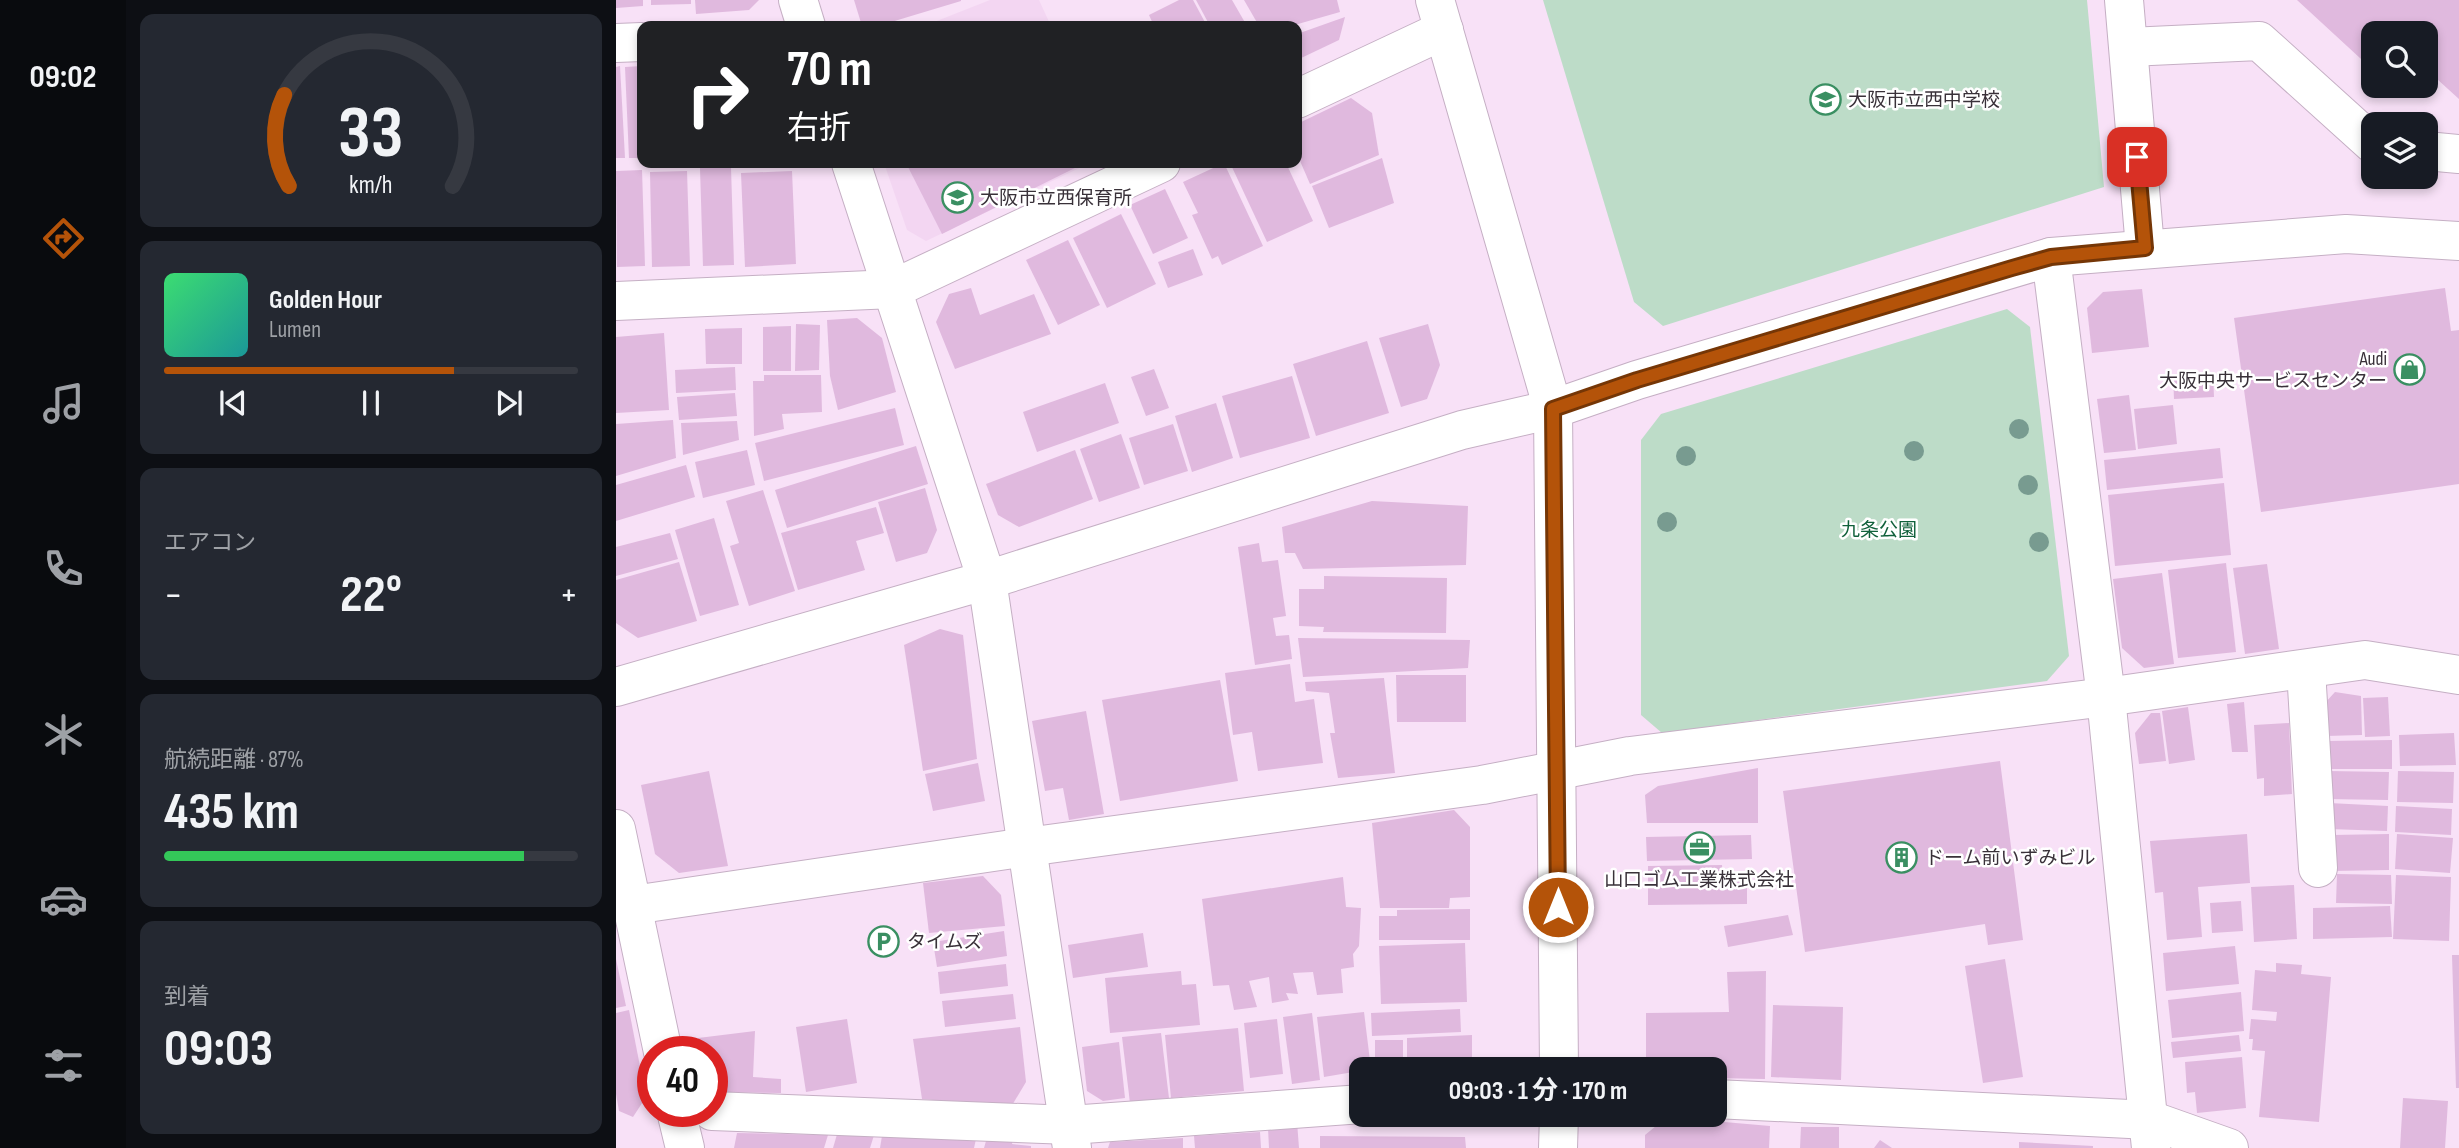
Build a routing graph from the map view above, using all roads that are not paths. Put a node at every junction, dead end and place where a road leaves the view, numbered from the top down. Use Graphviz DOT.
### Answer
graph roads {
  1 [pos="798,0"];
  2 [pos="2124,0"];
  3 [pos="1439,15"];
  4 [pos="804,21"];
  5 [pos="637,42"];
  6 [pos="616,43"];
  7 [pos="2129,47"];
  8 [pos="1302,96"];
  9 [pos="2361,133"];
  10 [pos="2438,152"];
  11 [pos="2459,154"];
  12 [pos="853,168"];
  13 [pos="1150,168"];
  14 [pos="2459,241"];
  15 [pos="2145,248"];
  16 [pos="2051,257"];
  17 [pos="893,289"];
  18 [pos="616,301"];
  19 [pos="1553,409"];
  20 [pos="987,580"];
  21 [pos="2306,670"];
  22 [pos="2459,675"];
  23 [pos="616,687"];
  24 [pos="2106,697"];
  25 [pos="1557,771"];
  26 [pos="616,829"];
  27 [pos="1027,847"];
  28 [pos="2318,868"];
  29 [pos="633,905"];
  30 [pos="660,1036"];
  31 [pos="1559,1057"];
  32 [pos="1727,1100"];
  33 [pos="1349,1105"];
  34 [pos="728,1112"];
  35 [pos="680,1127"];
  36 [pos="1559,1127"];
  37 [pos="2151,1134"];
  38 [pos="1071,1136"];
  39 [pos="685,1148"];
  40 [pos="1558,1148"];
  41 [pos="2230,1148"];
  1 -- 4 [label="street"];
  2 -- 7 [label="street"];
  3 -- 8 [label="street"];
  3 -- 19 [label="street"];
  5 -- 6 [label="street"];
  7 -- 9 [label="street"];
  7 -- 15 [label="street"];
  10 -- 11 [label="street"];
  12 -- 17 [label="street"];
  13 -- 17 [label="street"];
  14 -- 15 [label="street"];
  15 -- 16 [label="street"];
  16 -- 19 [label="street"];
  16 -- 24 [label="street"];
  17 -- 18 [label="street"];
  17 -- 20 [label="street"];
  19 -- 20 [label="street"];
  19 -- 25 [label="street"];
  20 -- 23 [label="street"];
  20 -- 27 [label="street"];
  21 -- 22 [label="street"];
  21 -- 24 [label="street"];
  21 -- 28 [label="street"];
  24 -- 25 [label="street"];
  24 -- 37 [label="street"];
  25 -- 27 [label="street"];
  25 -- 31 [label="street"];
  26 -- 29 [label="street"];
  27 -- 29 [label="street"];
  27 -- 38 [label="street"];
  29 -- 30 [label="street"];
  32 -- 37 [label="street"];
  33 -- 38 [label="street"];
  34 -- 38 [label="street"];
  35 -- 39 [label="street"];
  36 -- 40 [label="street"];
  37 -- 41 [label="street"];
}
